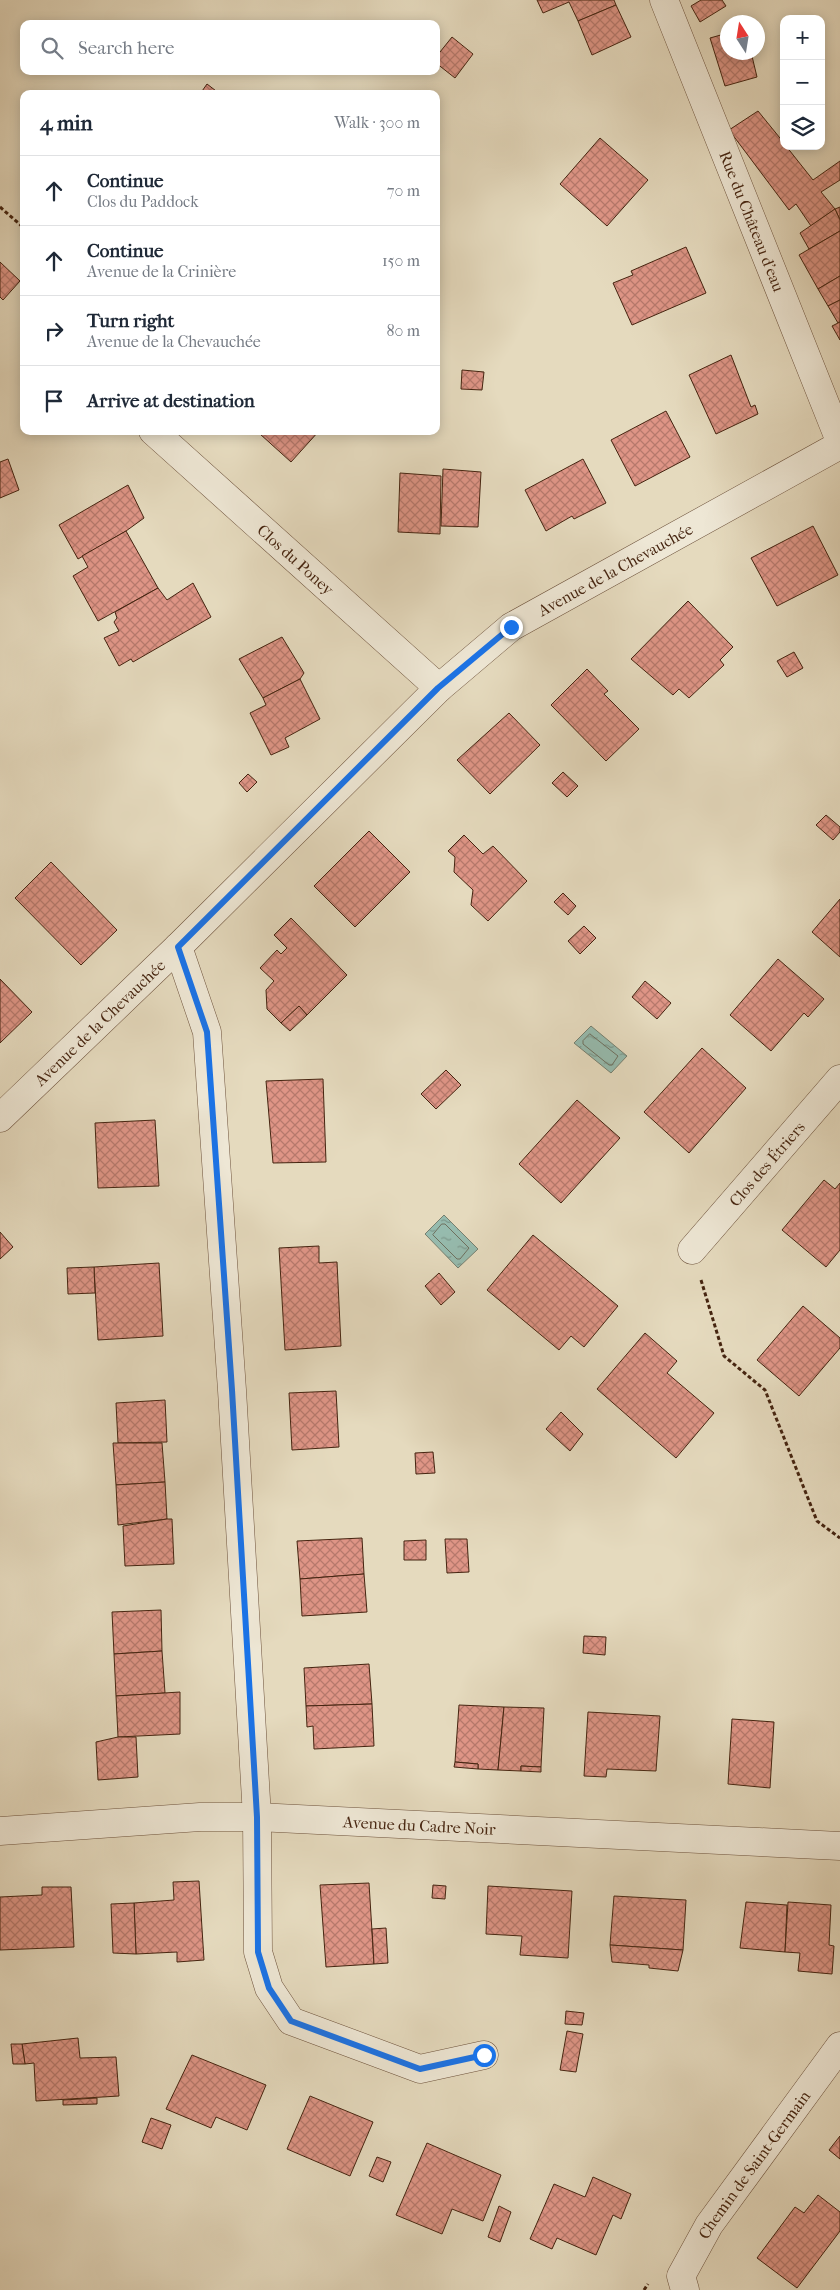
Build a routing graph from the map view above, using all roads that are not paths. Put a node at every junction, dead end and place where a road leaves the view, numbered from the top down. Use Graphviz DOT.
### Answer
graph roads {
  1 [pos="664,0"];
  2 [pos="157,435"];
  3 [pos="840,441"];
  4 [pos="840,445"];
  5 [pos="438,688"];
  6 [pos="178,947"];
  7 [pos="840,1079"];
  8 [pos="0,1118"];
  9 [pos="692,1250"];
  10 [pos="257,1817"];
  11 [pos="0,1831"];
  12 [pos="840,1846"];
  13 [pos="840,2046"];
  14 [pos="484,2055"];
  15 [pos="685,2290"];
  1 -- 3 [label="street, Rue du Château d'eau"];
  2 -- 5 [label="street, Clos du Poney"];
  4 -- 5 [label="street, Avenue de la Chevauchée"];
  5 -- 6 [label="street, Avenue de la Chevauchée"];
  6 -- 8 [label="street, Avenue de la Chevauchée"];
  6 -- 10 [label="street"];
  7 -- 9 [label="street, Clos des Étriers"];
  10 -- 11 [label="street, Avenue du Cadre Noir"];
  10 -- 12 [label="street, Avenue du Cadre Noir"];
  10 -- 14 [label="street"];
  13 -- 15 [label="street, Chemin de Saint-Germain"];
}
